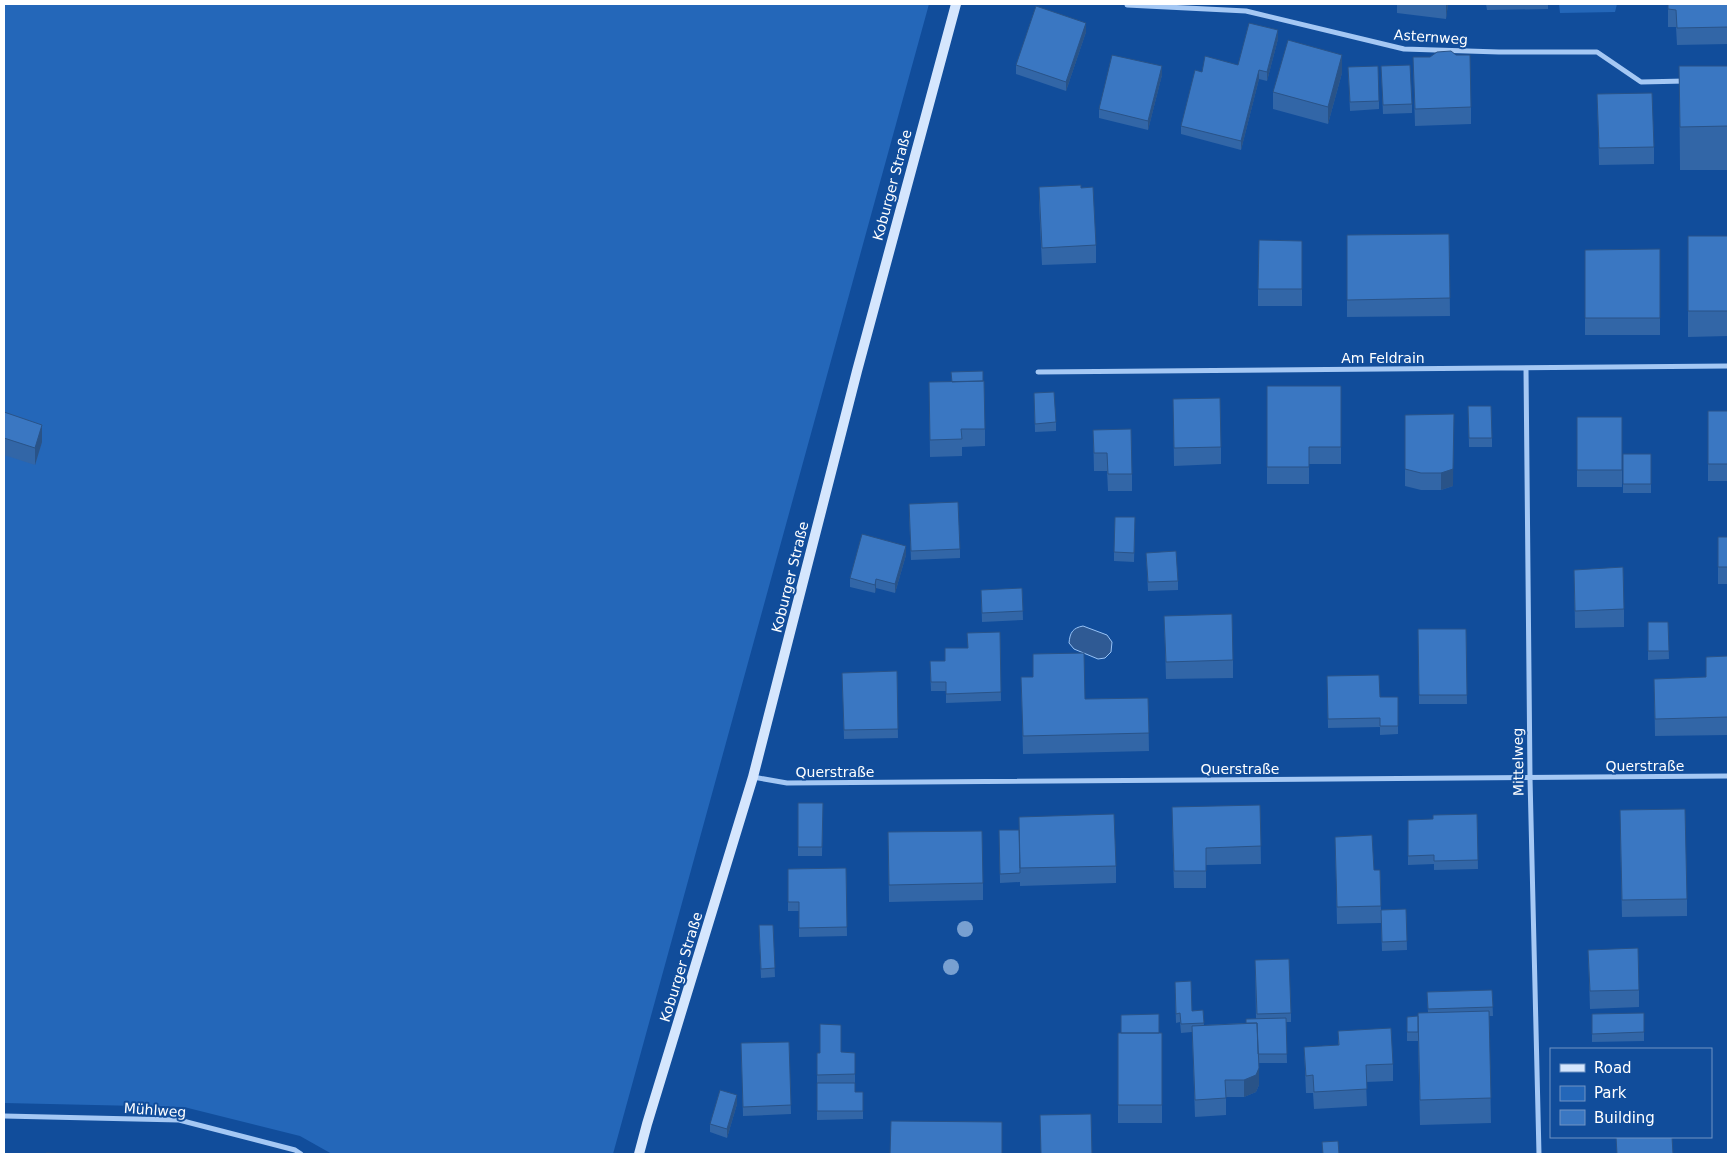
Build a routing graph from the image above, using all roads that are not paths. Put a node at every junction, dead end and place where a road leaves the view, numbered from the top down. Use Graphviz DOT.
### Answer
graph roads {
  1 [pos="956,4"];
  2 [pos="1127,5"];
  3 [pos="1690,81"];
  4 [pos="1728,366"];
  5 [pos="1526,369"];
  6 [pos="1038,372"];
  7 [pos="1728,776"];
  8 [pos="753,777"];
  9 [pos="1530,778"];
  10 [pos="4,1116"];
  11 [pos="301,1154"];
  12 [pos="639,1154"];
  13 [pos="1539,1154"];
  1 -- 8 [label="main road, Koburger Straße"];
  2 -- 3 [label="street, Asternweg"];
  4 -- 5 [label="street, Am Feldrain"];
  5 -- 6 [label="street, Am Feldrain"];
  5 -- 9 [label="street, Mittelweg"];
  7 -- 9 [label="street, Querstraße"];
  8 -- 9 [label="street, Querstraße"];
  8 -- 12 [label="main road, Koburger Straße"];
  9 -- 13 [label="street, Mittelweg"];
  10 -- 11 [label="street, Mühlweg"];
}
